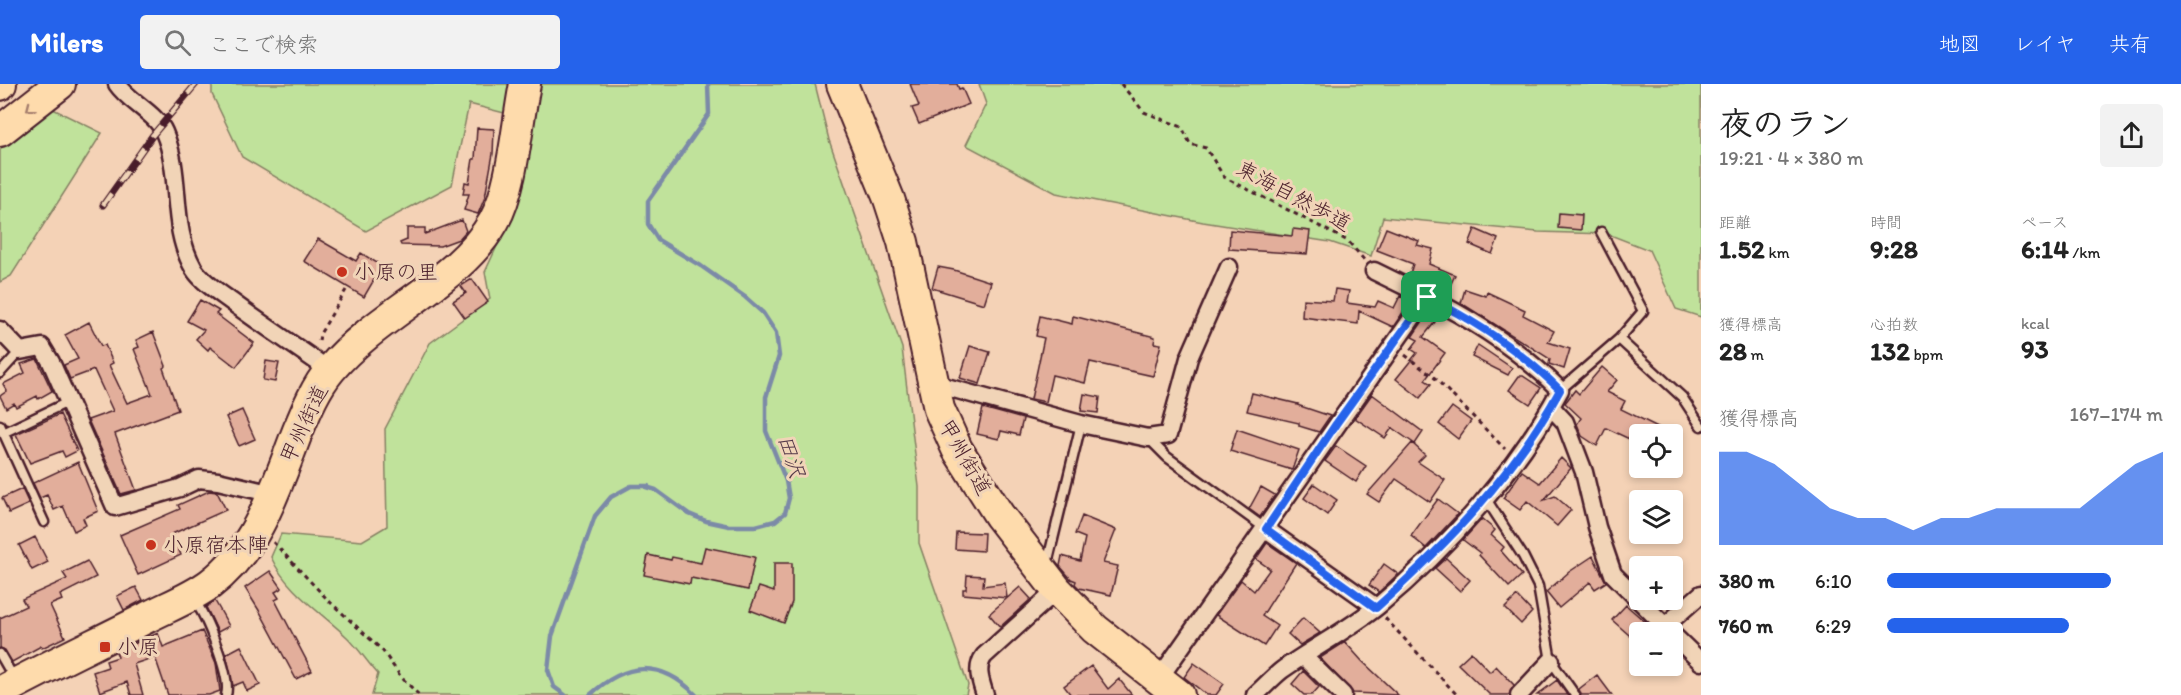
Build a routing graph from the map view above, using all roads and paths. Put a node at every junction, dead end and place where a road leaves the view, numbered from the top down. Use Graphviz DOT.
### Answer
graph roads {
  1 [pos="60,84"];
  2 [pos="117,84"];
  3 [pos="525,84"];
  4 [pos="842,84"];
  5 [pos="1121,84"];
  6 [pos="0,131"];
  7 [pos="1601,232"];
  8 [pos="1229,267"];
  9 [pos="1374,271"];
  10 [pos="346,290"];
  11 [pos="1427,297"];
  12 [pos="0,330"];
  13 [pos="1619,339"];
  14 [pos="320,341"];
  15 [pos="1390,348"];
  16 [pos="20,351"];
  17 [pos="329,370"];
  18 [pos="0,373"];
  19 [pos="932,383"];
  20 [pos="1560,390"];
  21 [pos="70,401"];
  22 [pos="1551,407"];
  23 [pos="1081,424"];
  24 [pos="1701,426"];
  25 [pos="2,429"];
  26 [pos="1148,438"];
  27 [pos="1515,458"];
  28 [pos="273,494"];
  29 [pos="1486,500"];
  30 [pos="44,522"];
  31 [pos="1266,529"];
  32 [pos="270,538"];
  33 [pos="1051,582"];
  34 [pos="1701,594"];
  35 [pos="190,596"];
  36 [pos="1376,608"];
  37 [pos="1661,622"];
  38 [pos="1678,622"];
  39 [pos="1683,644"];
  40 [pos="0,654"];
  41 [pos="1304,656"];
  42 [pos="1551,661"];
  43 [pos="1701,662"];
  44 [pos="8,687"];
  45 [pos="1169,687"];
  46 [pos="226,695"];
  47 [pos="419,695"];
  48 [pos="985,695"];
  49 [pos="1255,695"];
  50 [pos="1343,695"];
  51 [pos="1457,695"];
  52 [pos="1519,695"];
  53 [pos="1575,695"];
  1 -- 6 [label="highway, one-way"];
  2 -- 17 [label="street"];
  3 -- 17 [label="highway, 甲州街道"];
  4 -- 19 [label="highway, 甲州街道"];
  5 -- 9 [label="path, 東海自然歩道"];
  7 -- 13 [label="lane"];
  8 -- 26 [label="street"];
  9 -- 11 [label="street"];
  10 -- 14 [label="path"];
  11 -- 15 [label="street"];
  11 -- 20 [label="street"];
  12 -- 16 [label="street"];
  13 -- 20 [label="lane"];
  13 -- 24 [label="lane"];
  15 -- 27 [label="path"];
  15 -- 31 [label="street"];
  16 -- 18 [label="lane"];
  16 -- 21 [label="street"];
  17 -- 28 [label="highway, 甲州街道"];
  19 -- 23 [label="street"];
  19 -- 33 [label="highway, 甲州街道"];
  20 -- 22 [label="street"];
  21 -- 25 [label="lane"];
  21 -- 28 [label="street"];
  22 -- 27 [label="street"];
  22 -- 37 [label="street"];
  23 -- 26 [label="street"];
  23 -- 33 [label="lane"];
  25 -- 30 [label="lane"];
  26 -- 31 [label="lane"];
  27 -- 29 [label="street"];
  28 -- 35 [label="highway, 甲州街道"];
  29 -- 36 [label="street"];
  29 -- 42 [label="lane"];
  31 -- 36 [label="street"];
  31 -- 45 [label="street"];
  32 -- 47 [label="path"];
  33 -- 45 [label="highway, 甲州街道"];
  33 -- 48 [label="street"];
  34 -- 38 [label="street"];
  35 -- 44 [label="highway, 甲州街道"];
  35 -- 46 [label="lane"];
  36 -- 41 [label="street"];
  36 -- 51 [label="path"];
  39 -- 43 [label="street"];
  40 -- 44 [label="lane"];
  41 -- 49 [label="street"];
  41 -- 50 [label="street"];
  42 -- 52 [label="street"];
  42 -- 53 [label="lane"];
}
